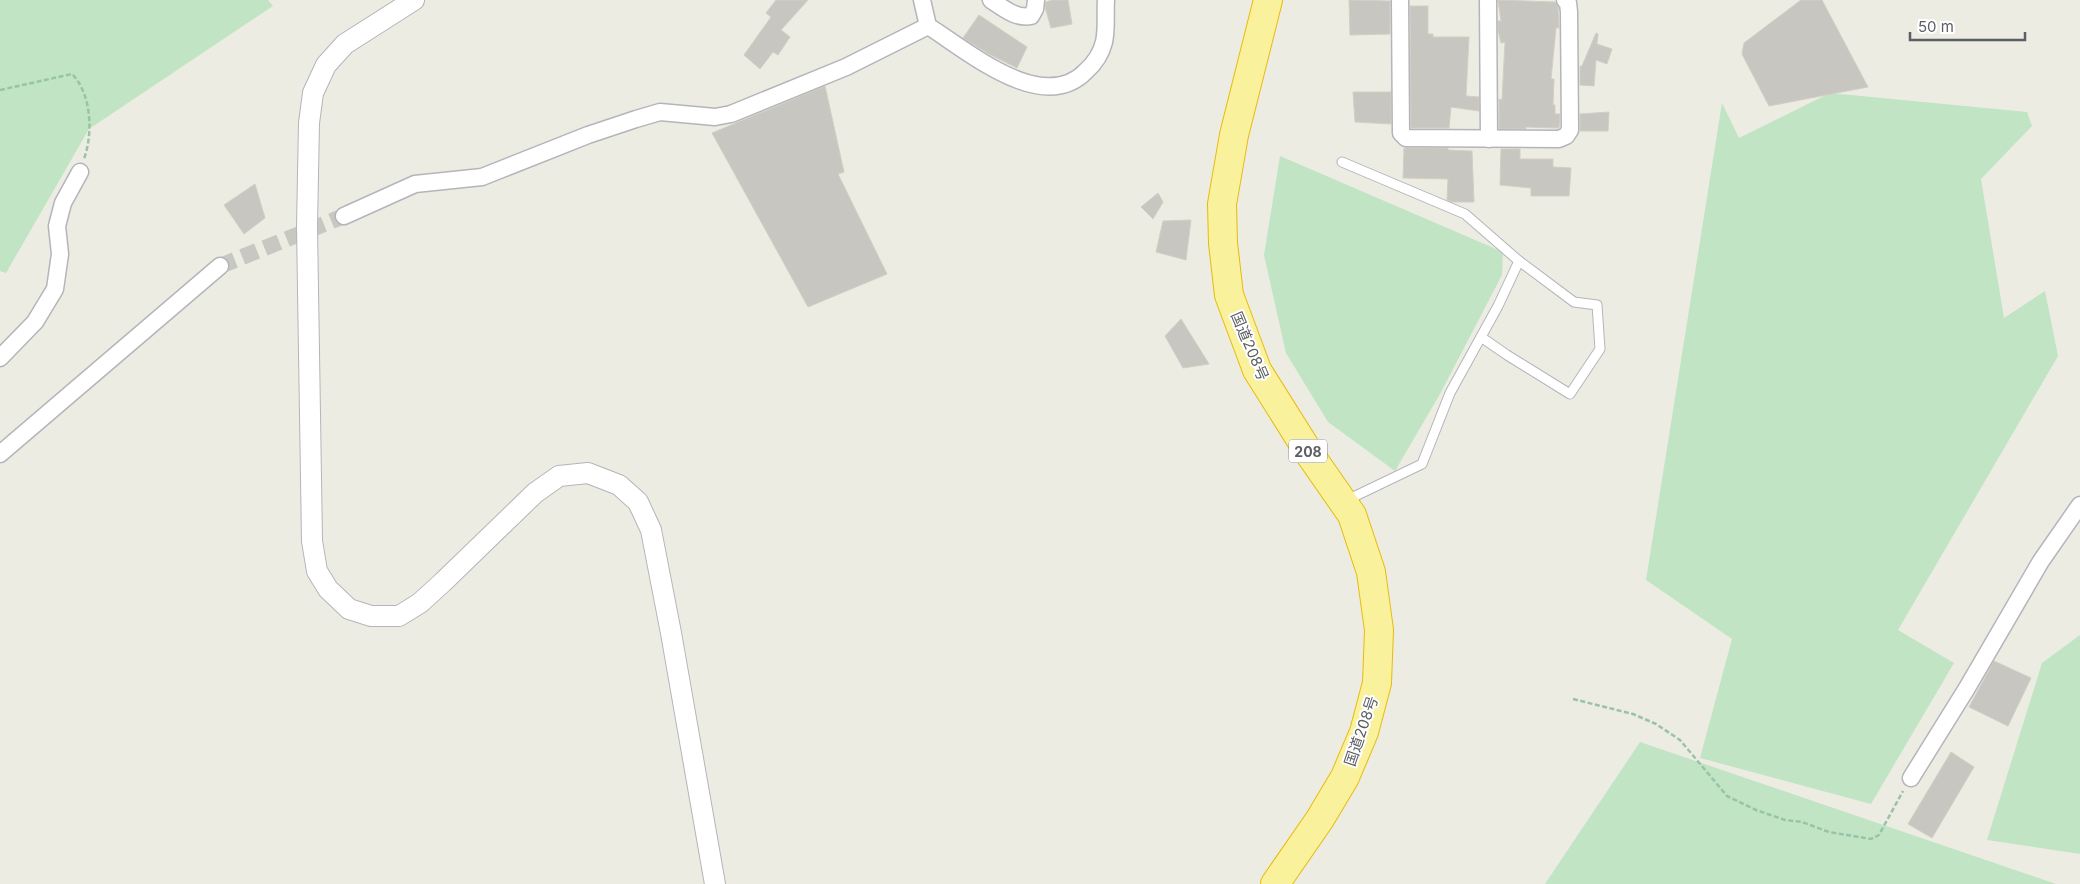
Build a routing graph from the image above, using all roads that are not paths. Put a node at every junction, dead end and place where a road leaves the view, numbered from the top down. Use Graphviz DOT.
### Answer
graph roads {
  1 [pos="414,0"];
  2 [pos="922,0"];
  3 [pos="991,0"];
  4 [pos="1036,0"];
  5 [pos="1106,0"];
  6 [pos="1268,0"];
  7 [pos="1400,0"];
  8 [pos="1488,0"];
  9 [pos="1565,0"];
  10 [pos="928,26"];
  11 [pos="1489,139"];
  12 [pos="1342,162"];
  13 [pos="80,172"];
  14 [pos="344,216"];
  15 [pos="1519,261"];
  16 [pos="220,266"];
  17 [pos="1482,337"];
  18 [pos="0,358"];
  19 [pos="0,454"];
  20 [pos="1343,502"];
  21 [pos="2080,506"];
  22 [pos="1911,778"];
  23 [pos="714,884"];
  24 [pos="1276,884"];
  1 -- 23 [label="street"];
  2 -- 10 [label="street"];
  3 -- 4 [label="street"];
  5 -- 10 [label="street"];
  6 -- 20 [label="highway, 国道208号 / 208"];
  7 -- 11 [label="street"];
  8 -- 11 [label="street"];
  9 -- 11 [label="street"];
  10 -- 14 [label="street"];
  12 -- 15 [label="lane"];
  13 -- 18 [label="street"];
  15 -- 17 [label="lane"];
  15 -- 17 [label="lane"];
  16 -- 19 [label="street"];
  17 -- 20 [label="lane"];
  20 -- 24 [label="highway, 国道208号 / 208"];
  21 -- 22 [label="street"];
}
